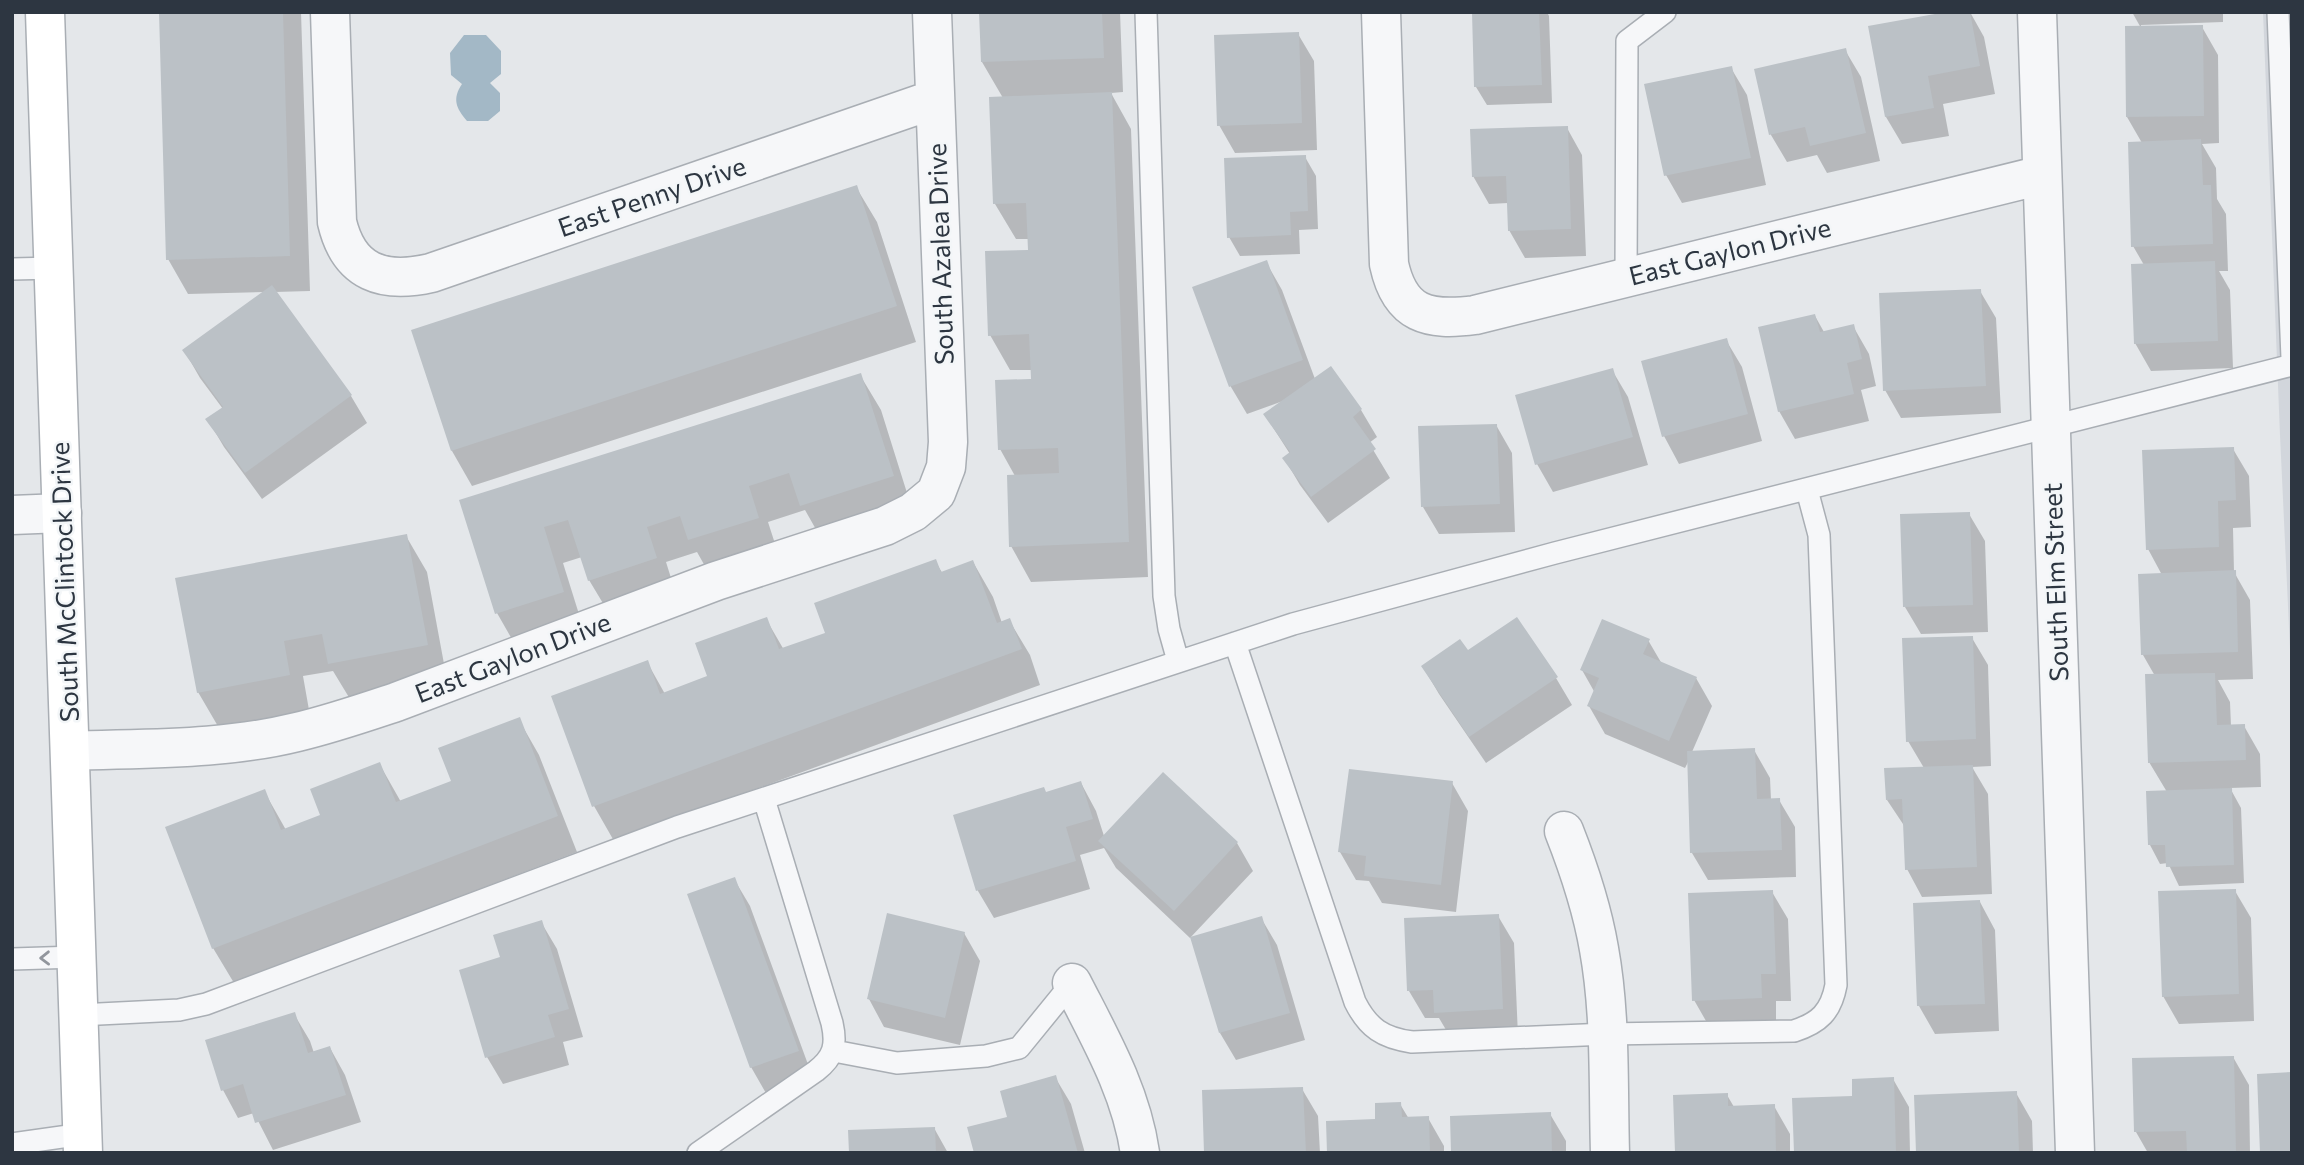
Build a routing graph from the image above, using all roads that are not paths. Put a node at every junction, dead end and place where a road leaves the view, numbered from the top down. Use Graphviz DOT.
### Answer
graph roads {
  1 [pos="45,12"];
  2 [pos="330,12"];
  3 [pos="932,12"];
  4 [pos="1146,12"];
  5 [pos="1381,12"];
  6 [pos="1665,12"];
  7 [pos="2037,12"];
  8 [pos="2278,12"];
  9 [pos="935,99"];
  10 [pos="2042,175"];
  11 [pos="54,268"];
  12 [pos="12,269"];
  13 [pos="1626,278"];
  14 [pos="2292,358"];
  15 [pos="2292,365"];
  16 [pos="2051,426"];
  17 [pos="1807,490"];
  18 [pos="936,493"];
  19 [pos="62,513"];
  20 [pos="12,515"];
  21 [pos="1235,643"];
  22 [pos="1178,661"];
  23 [pos="71,751"];
  24 [pos="764,799"];
  25 [pos="1564,831"];
  26 [pos="77,957"];
  27 [pos="12,959"];
  28 [pos="1072,983"];
  29 [pos="79,1016"];
  30 [pos="1606,1034"];
  31 [pos="834,1051"];
  32 [pos="12,1144"];
  33 [pos="83,1144"];
  34 [pos="698,1153"];
  35 [pos="1140,1153"];
  36 [pos="1610,1153"];
  37 [pos="2075,1153"];
  1 -- 11 [label="main road, South McClintock Drive"];
  2 -- 9 [label="street, East Penny Drive"];
  3 -- 9 [label="street, South Azalea Drive"];
  4 -- 22 [label="lane"];
  5 -- 13 [label="street, East Gaylon Drive"];
  6 -- 13 [label="lane"];
  7 -- 10 [label="street, South Elm Street"];
  8 -- 14 [label="lane"];
  9 -- 18 [label="street, South Azalea Drive"];
  10 -- 13 [label="street, East Gaylon Drive"];
  10 -- 16 [label="street, South Elm Street"];
  11 -- 12 [label="lane"];
  11 -- 19 [label="main road, South McClintock Drive"];
  15 -- 16 [label="lane"];
  16 -- 17 [label="lane"];
  16 -- 37 [label="street, South Elm Street"];
  17 -- 21 [label="lane"];
  17 -- 30 [label="lane"];
  18 -- 23 [label="street, East Gaylon Drive"];
  19 -- 20 [label="street"];
  19 -- 23 [label="main road, South McClintock Drive"];
  21 -- 22 [label="lane"];
  21 -- 30 [label="lane"];
  22 -- 24 [label="lane"];
  23 -- 26 [label="main road, South McClintock Drive"];
  24 -- 29 [label="lane"];
  24 -- 31 [label="lane"];
  25 -- 30 [label="street"];
  26 -- 27 [label="lane, one-way"];
  26 -- 29 [label="main road, South McClintock Drive"];
  28 -- 31 [label="lane"];
  28 -- 35 [label="street"];
  29 -- 33 [label="main road, South McClintock Drive"];
  30 -- 36 [label="street"];
  31 -- 34 [label="lane"];
  32 -- 33 [label="lane"];
}
